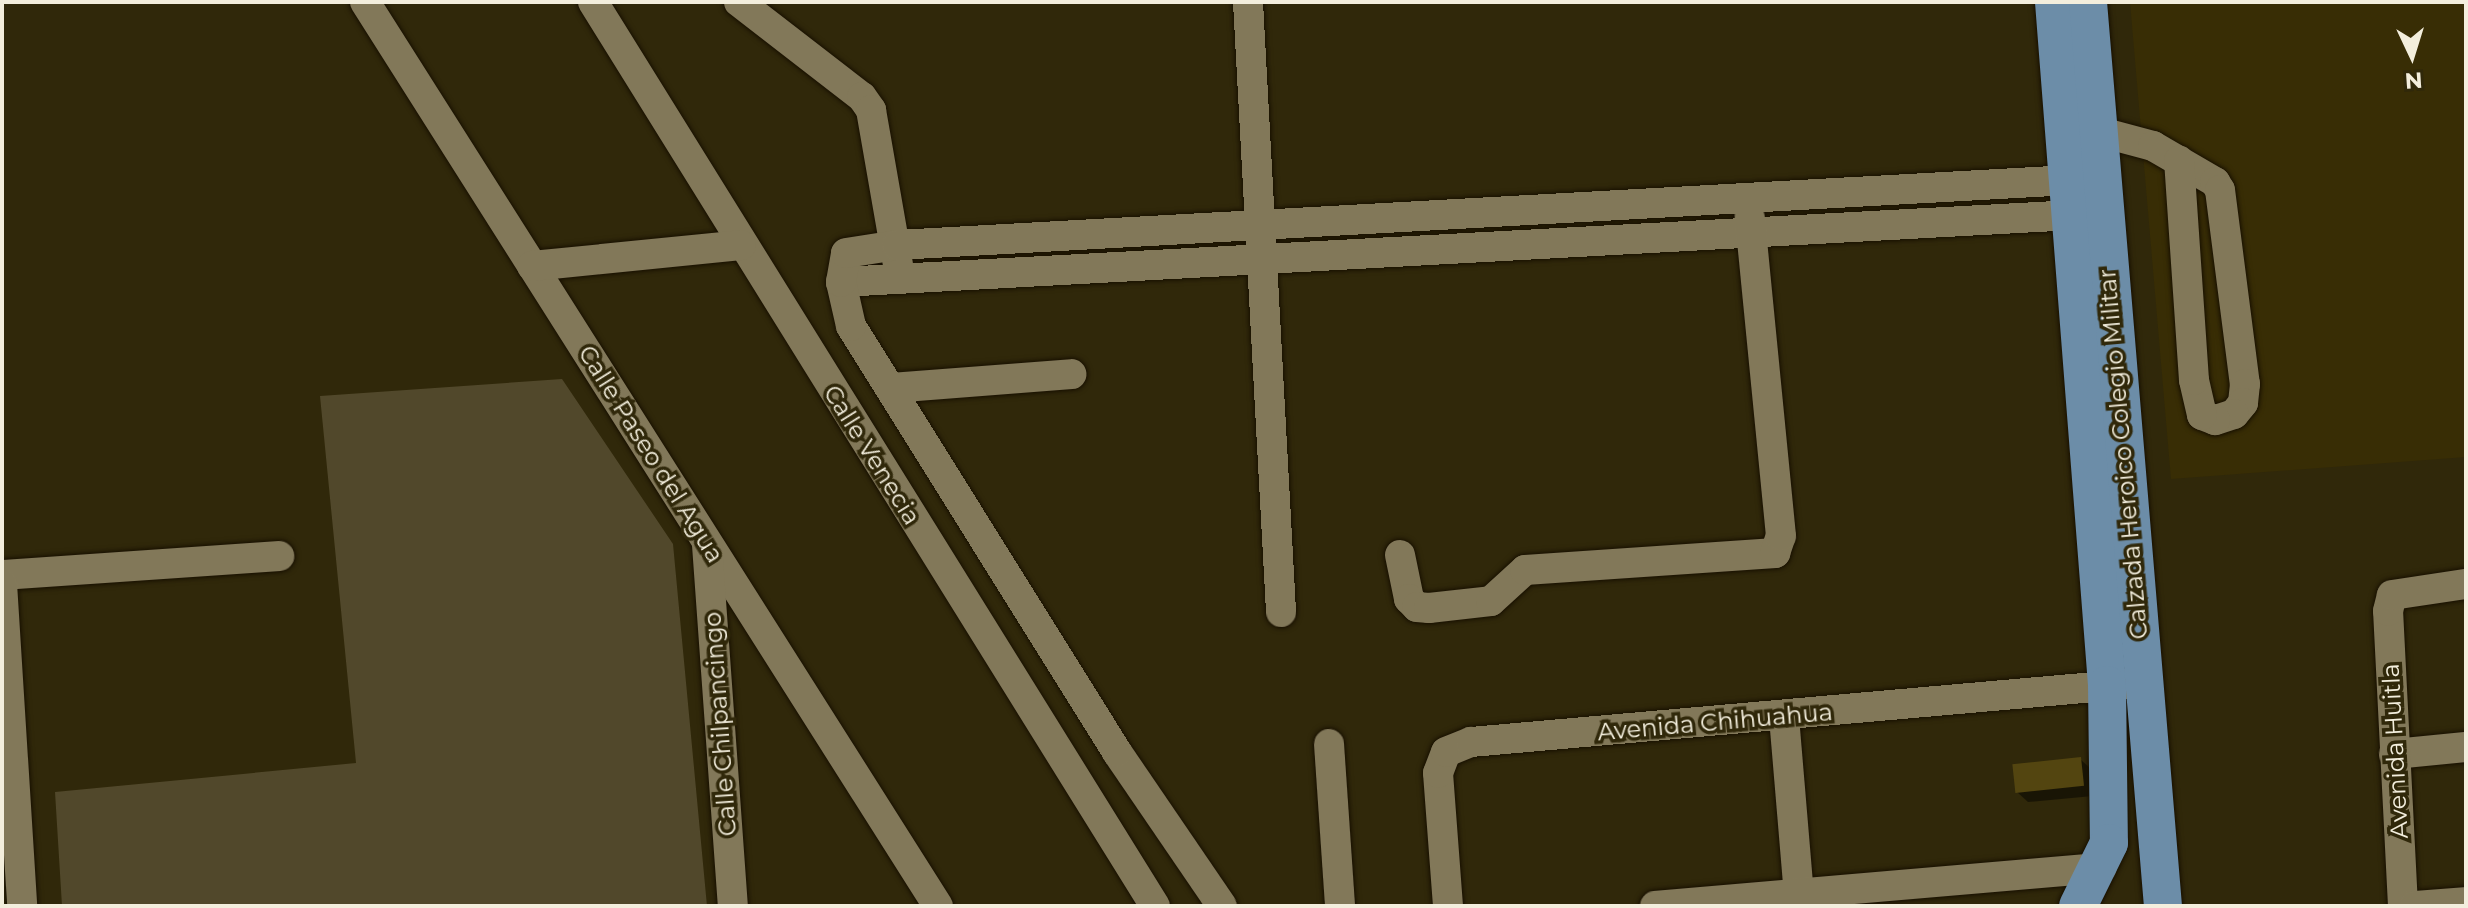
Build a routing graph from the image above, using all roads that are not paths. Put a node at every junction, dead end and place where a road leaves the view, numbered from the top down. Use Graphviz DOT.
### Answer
graph roads {
  1 [pos="365,2"];
  2 [pos="593,2"];
  3 [pos="739,2"];
  4 [pos="1248,2"];
  5 [pos="2054,2"];
  6 [pos="2088,2"];
  7 [pos="2097,131"];
  8 [pos="2179,161"];
  9 [pos="2001,184"];
  10 [pos="2087,197"];
  11 [pos="1749,199"];
  12 [pos="1638,206"];
  13 [pos="1478,215"];
  14 [pos="2004,221"];
  15 [pos="1355,222"];
  16 [pos="1262,227"];
  17 [pos="1163,232"];
  18 [pos="1751,237"];
  19 [pos="1639,242"];
  20 [pos="741,245"];
  21 [pos="897,245"];
  22 [pos="1481,251"];
  23 [pos="1359,257"];
  24 [pos="1263,262"];
  25 [pos="532,266"];
  26 [pos="1166,268"];
  27 [pos="899,279"];
  28 [pos="841,282"];
  29 [pos="1071,374"];
  30 [pos="891,388"];
  31 [pos="707,542"];
  32 [pos="1400,555"];
  33 [pos="279,556"];
  34 [pos="2,575"];
  35 [pos="2,584"];
  36 [pos="2466,584"];
  37 [pos="1281,612"];
  38 [pos="2124,684"];
  39 [pos="1784,717"];
  40 [pos="1329,744"];
  41 [pos="2466,747"];
  42 [pos="2394,754"];
  43 [pos="10,835"];
  44 [pos="2102,864"];
  45 [pos="11,868"];
  46 [pos="1799,900"];
  47 [pos="2466,902"];
  48 [pos="2163,904"];
  49 [pos="22,906"];
  50 [pos="733,906"];
  51 [pos="938,906"];
  52 [pos="1155,906"];
  53 [pos="1222,906"];
  54 [pos="1340,906"];
  55 [pos="1448,906"];
  56 [pos="1655,906"];
  57 [pos="2078,906"];
  58 [pos="2403,906"];
  59 [pos="2414,906"];
  1 -- 25 [label="street, Calle Paseo del Agua"];
  2 -- 20 [label="street, Calle Venecia"];
  3 -- 21 [label="street"];
  4 -- 16 [label="street"];
  5 -- 10 [label="main road, Calzada Heroico Colegio Militar"];
  6 -- 7 [label="main road, Calzada Heroico Colegio Militar"];
  7 -- 8 [label="street"];
  7 -- 10 [label="main road, Calzada Heroico Colegio Militar"];
  8 -- 8 [label="street"];
  9 -- 10 [label="street"];
  9 -- 11 [label="street"];
  9 -- 14 [label="street"];
  10 -- 14 [label="street"];
  10 -- 38 [label="main road, Calzada Heroico Colegio Militar"];
  11 -- 12 [label="street"];
  11 -- 18 [label="street"];
  12 -- 13 [label="street"];
  12 -- 19 [label="street"];
  13 -- 15 [label="street"];
  13 -- 22 [label="street"];
  14 -- 18 [label="street"];
  15 -- 16 [label="street"];
  15 -- 23 [label="street"];
  16 -- 17 [label="street"];
  16 -- 24 [label="street"];
  17 -- 21 [label="street"];
  17 -- 26 [label="street"];
  18 -- 19 [label="street"];
  18 -- 32 [label="street"];
  19 -- 22 [label="street"];
  20 -- 25 [label="street"];
  20 -- 52 [label="street, Calle Venecia"];
  21 -- 27 [label="street"];
  21 -- 28 [label="street"];
  22 -- 23 [label="street"];
  23 -- 24 [label="street"];
  24 -- 26 [label="street"];
  24 -- 37 [label="street"];
  25 -- 31 [label="street, Calle Paseo del Agua"];
  26 -- 27 [label="street"];
  27 -- 28 [label="street"];
  28 -- 30 [label="street"];
  29 -- 30 [label="street"];
  30 -- 53 [label="street"];
  31 -- 50 [label="street, Calle Chilpancingo"];
  31 -- 51 [label="street, Calle Paseo del Agua"];
  33 -- 34 [label="street"];
  35 -- 43 [label="street"];
  36 -- 42 [label="street, Avenida Huitla"];
  38 -- 39 [label="street, Avenida Chihuahua"];
  38 -- 44 [label="main road, Calzada Heroico Colegio Militar"];
  38 -- 48 [label="main road, Calzada Heroico Colegio Militar"];
  39 -- 46 [label="street"];
  39 -- 55 [label="street, Avenida Chihuahua"];
  40 -- 54 [label="street"];
  41 -- 42 [label="street"];
  42 -- 58 [label="street, Avenida Huitla"];
  43 -- 45 [label="street"];
  44 -- 46 [label="street"];
  44 -- 48 [label="main road"];
  44 -- 57 [label="main road"];
  45 -- 49 [label="street"];
  46 -- 56 [label="street"];
  47 -- 59 [label="street"];
}
